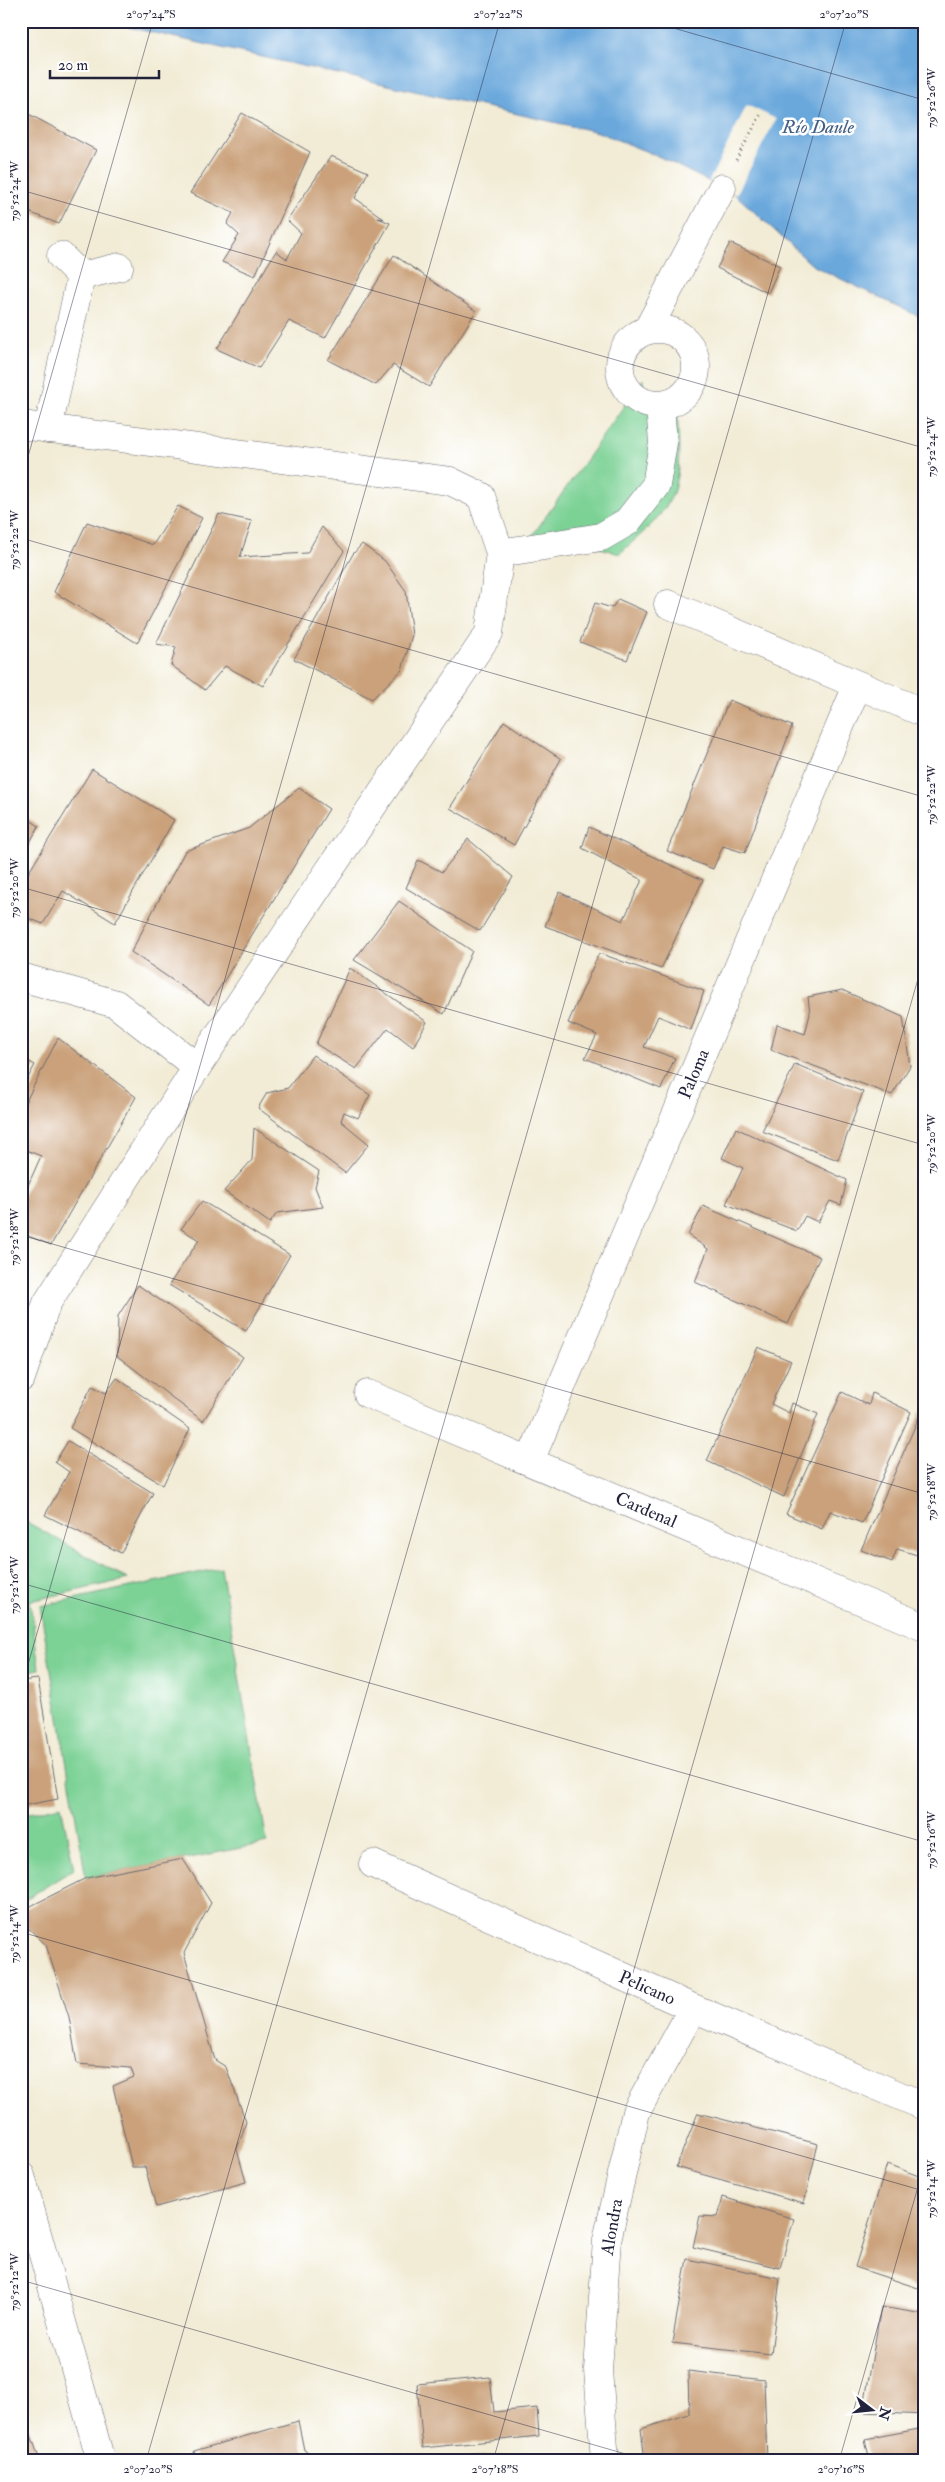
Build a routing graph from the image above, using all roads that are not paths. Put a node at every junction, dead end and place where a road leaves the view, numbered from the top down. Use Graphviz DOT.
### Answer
graph roads {
  1 [pos="722,188"];
  2 [pos="61,256"];
  3 [pos="119,267"];
  4 [pos="81,276"];
  5 [pos="648,329"];
  6 [pos="660,406"];
  7 [pos="34,427"];
  8 [pos="500,553"];
  9 [pos="668,604"];
  10 [pos="857,686"];
  11 [pos="924,713"];
  12 [pos="21,977"];
  13 [pos="197,1068"];
  14 [pos="31,1325"];
  15 [pos="21,1378"];
  16 [pos="368,1394"];
  17 [pos="530,1461"];
  18 [pos="924,1627"];
  19 [pos="373,1864"];
  20 [pos="693,2008"];
  21 [pos="924,2106"];
  22 [pos="21,2176"];
  23 [pos="101,2461"];
  24 [pos="605,2461"];
  1 -- 5 [label="street"];
  2 -- 4 [label="street"];
  3 -- 4 [label="street"];
  4 -- 7 [label="street"];
  5 -- 6 [label="street"];
  5 -- 6 [label="street"];
  6 -- 8 [label="street"];
  7 -- 8 [label="street"];
  8 -- 13 [label="street"];
  9 -- 10 [label="street"];
  10 -- 11 [label="street"];
  10 -- 17 [label="street, Paloma"];
  12 -- 13 [label="street"];
  13 -- 14 [label="street"];
  14 -- 15 [label="street"];
  16 -- 17 [label="street, Cardenal"];
  17 -- 18 [label="street, Cardenal"];
  19 -- 20 [label="street, Pelicano"];
  20 -- 21 [label="street, Pelicano"];
  20 -- 24 [label="street, Alondra"];
  22 -- 23 [label="street"];
}
